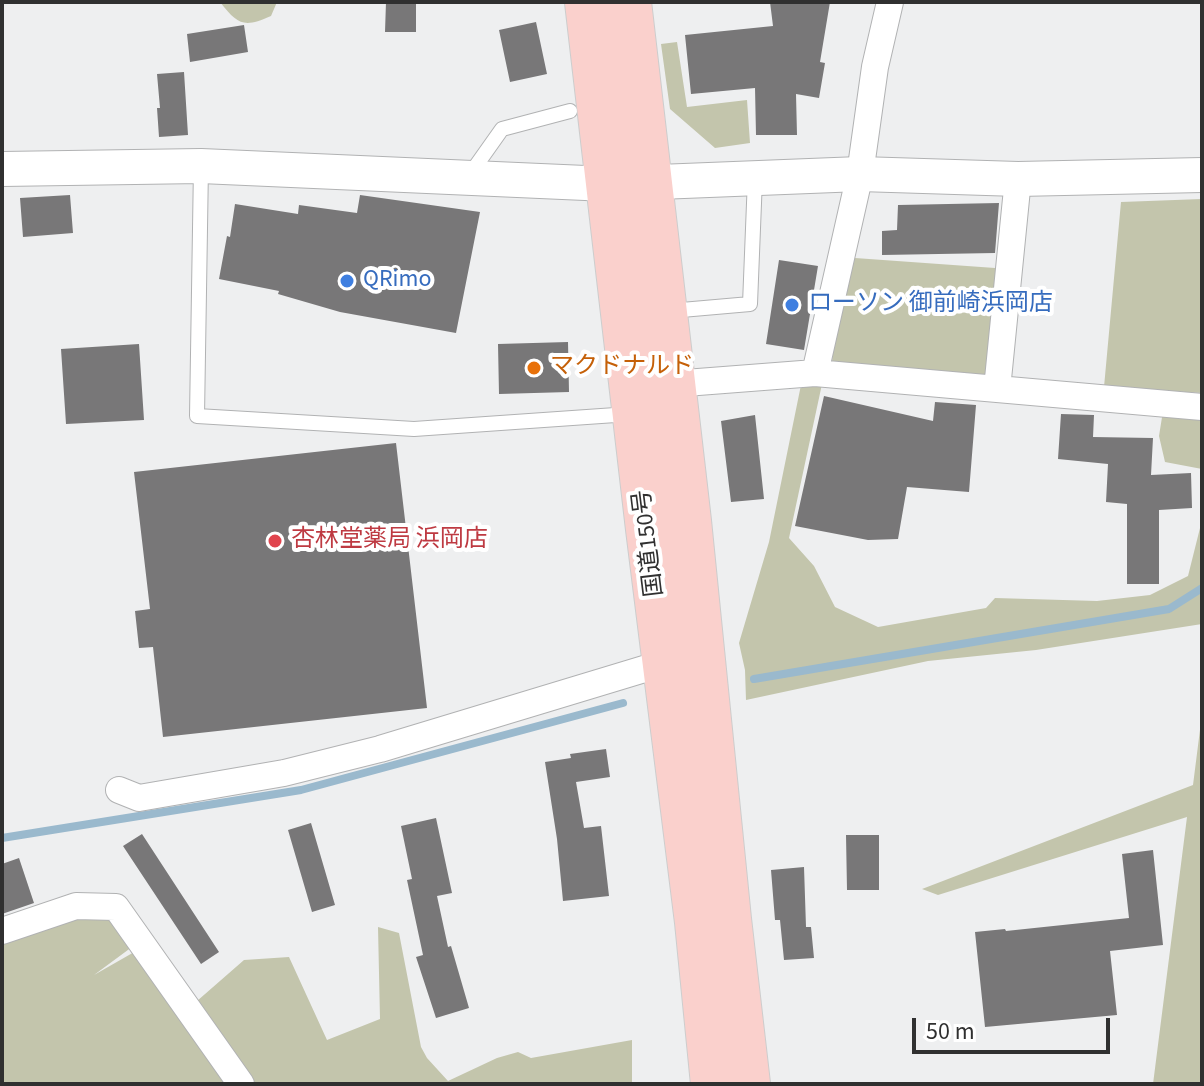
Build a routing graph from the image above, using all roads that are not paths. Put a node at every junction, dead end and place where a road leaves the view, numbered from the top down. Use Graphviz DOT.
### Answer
graph roads {
  1 [pos="587,2"];
  2 [pos="629,2"];
  3 [pos="890,2"];
  4 [pos="570,111"];
  5 [pos="201,166"];
  6 [pos="2,169"];
  7 [pos="860,174"];
  8 [pos="1202,175"];
  9 [pos="468,177"];
  10 [pos="755,177"];
  11 [pos="1018,179"];
  12 [pos="628,183"];
  13 [pos="664,312"];
  14 [pos="815,373"];
  15 [pos="672,384"];
  16 [pos="997,389"];
  17 [pos="1202,407"];
  18 [pos="634,413"];
  19 [pos="664,663"];
  20 [pos="119,790"];
  21 [pos="2,931"];
  22 [pos="241,1084"];
  23 [pos="713,1084"];
  24 [pos="748,1084"];
  1 -- 12 [label="highway, 国道150号"];
  2 -- 12 [label="highway, 国道150号"];
  3 -- 7 [label="street"];
  4 -- 9 [label="lane"];
  5 -- 6 [label="street"];
  5 -- 9 [label="street"];
  5 -- 18 [label="lane"];
  7 -- 10 [label="street"];
  7 -- 11 [label="street"];
  7 -- 14 [label="street"];
  8 -- 11 [label="street"];
  9 -- 12 [label="street"];
  10 -- 12 [label="street"];
  10 -- 13 [label="lane"];
  11 -- 16 [label="street"];
  12 -- 13 [label="highway, 国道150号"];
  12 -- 18 [label="highway, 国道150号"];
  13 -- 15 [label="highway, 国道150号"];
  14 -- 15 [label="street"];
  14 -- 16 [label="street"];
  15 -- 24 [label="highway, 国道150号"];
  16 -- 17 [label="street"];
  18 -- 19 [label="highway, 国道150号"];
  19 -- 20 [label="street"];
  19 -- 23 [label="highway, 国道150号"];
  21 -- 22 [label="street"];
}
